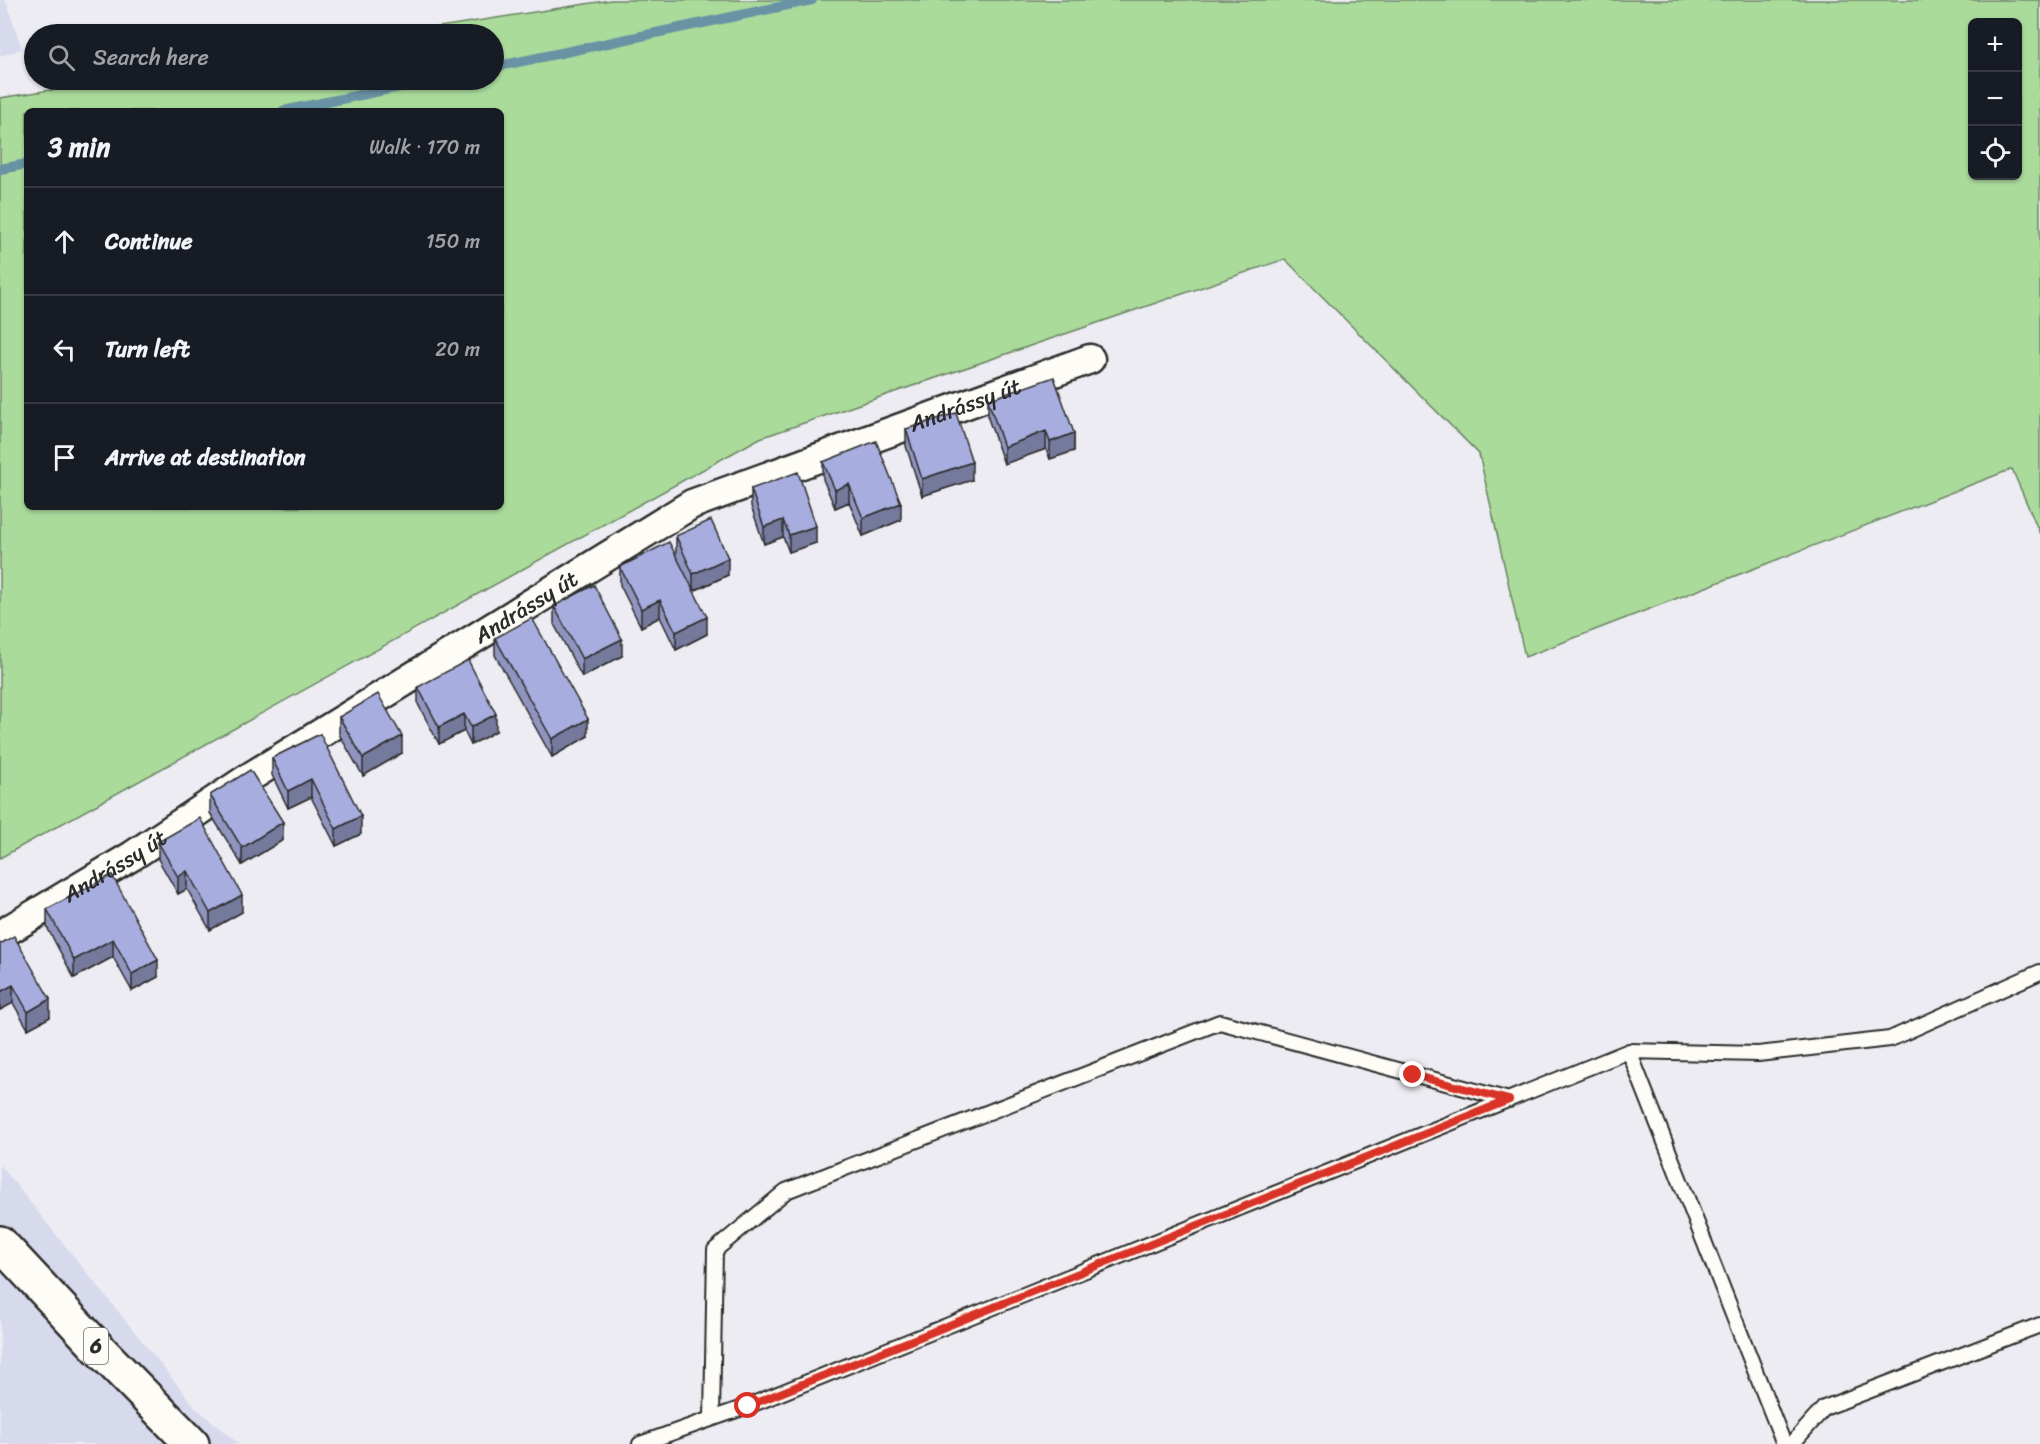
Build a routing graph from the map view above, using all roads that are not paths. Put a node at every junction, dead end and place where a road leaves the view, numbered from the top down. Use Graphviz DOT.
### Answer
graph roads {
  1 [pos="1090,359"];
  2 [pos="0,935"];
  3 [pos="2040,972"];
  4 [pos="1629,1051"];
  5 [pos="1509,1100"];
  6 [pos="0,1243"];
  7 [pos="2040,1324"];
  8 [pos="712,1419"];
  9 [pos="192,1444"];
  10 [pos="640,1444"];
  11 [pos="1784,1444"];
  12 [pos="1792,1444"];
  1 -- 2 [label="street, Andrássy út"];
  3 -- 4 [label="lane"];
  4 -- 5 [label="lane"];
  4 -- 11 [label="lane"];
  5 -- 8 [label="lane"];
  5 -- 8 [label="lane"];
  6 -- 9 [label="main road, 6"];
  7 -- 12 [label="lane"];
  8 -- 10 [label="lane"];
}
